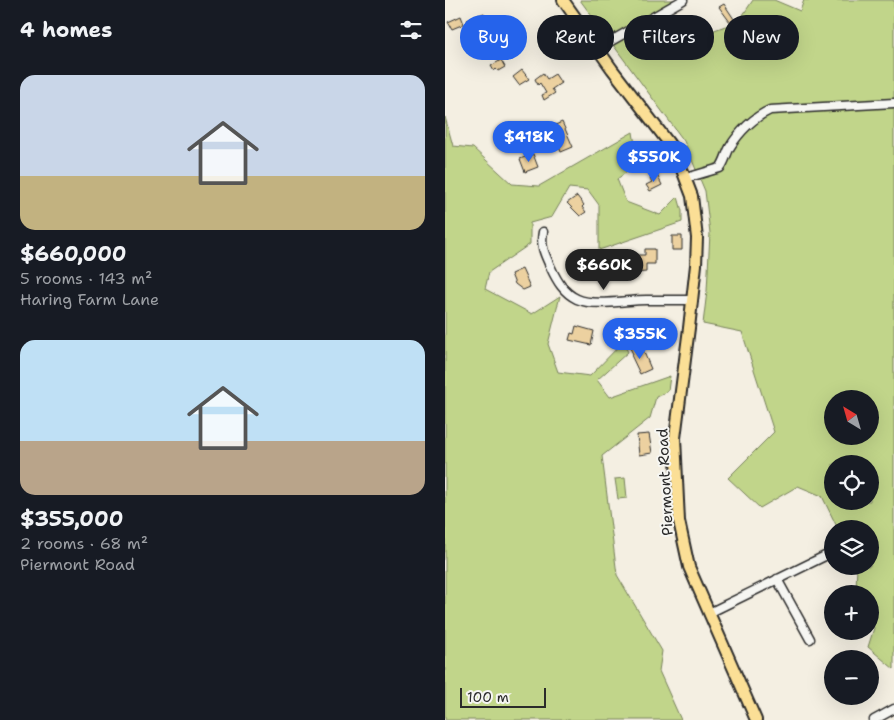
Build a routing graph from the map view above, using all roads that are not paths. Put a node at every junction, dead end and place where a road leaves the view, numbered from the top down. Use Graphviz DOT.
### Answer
graph roads {
  1 [pos="563,0"];
  2 [pos="683,0"];
  3 [pos="573,15"];
  4 [pos="614,39"];
  5 [pos="605,60"];
  6 [pos="894,103"];
  7 [pos="686,178"];
  8 [pos="543,232"];
  9 [pos="692,300"];
  10 [pos="824,556"];
  11 [pos="777,579"];
  12 [pos="709,613"];
  13 [pos="810,639"];
  14 [pos="894,710"];
  15 [pos="756,720"];
  16 [pos="874,720"];
  1 -- 3 [label="main road, Piermont Road"];
  2 -- 4 [label="street"];
  5 -- 7 [label="main road, Piermont Road"];
  6 -- 7 [label="street"];
  7 -- 9 [label="main road, Piermont Road"];
  8 -- 9 [label="street"];
  9 -- 12 [label="main road, Piermont Road"];
  10 -- 11 [label="street"];
  11 -- 12 [label="street"];
  11 -- 13 [label="street"];
  12 -- 15 [label="main road, Piermont Road"];
  14 -- 16 [label="street"];
}
